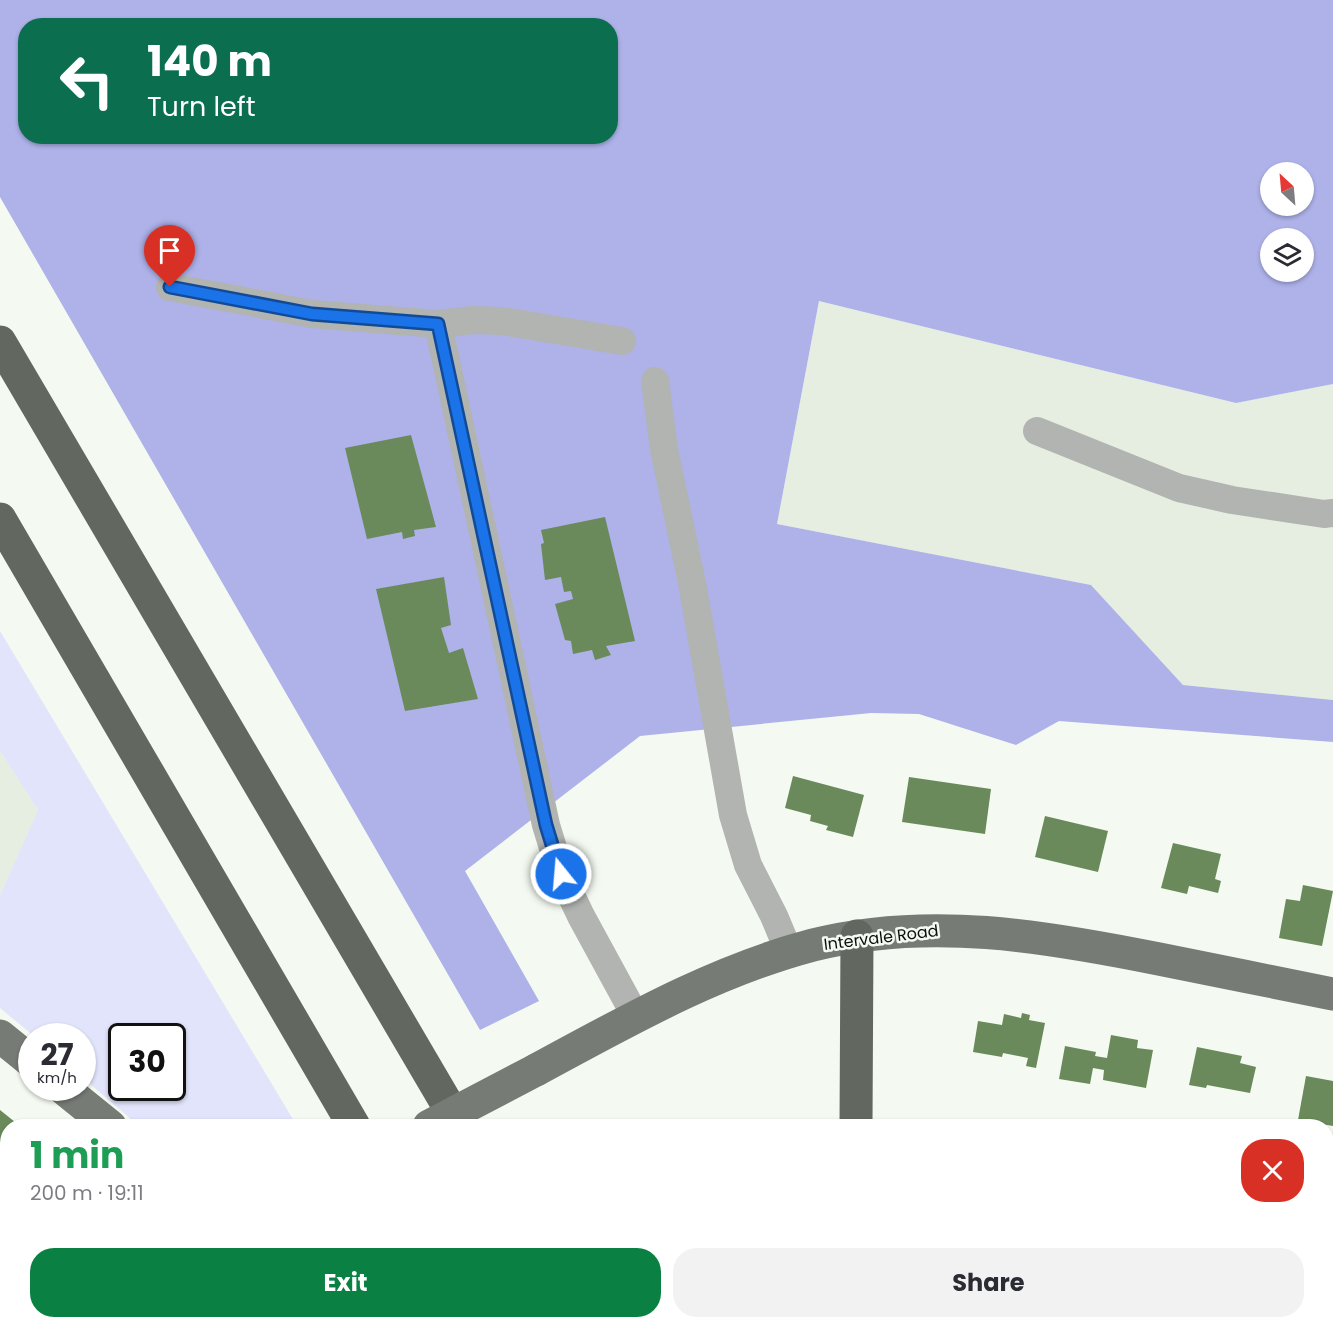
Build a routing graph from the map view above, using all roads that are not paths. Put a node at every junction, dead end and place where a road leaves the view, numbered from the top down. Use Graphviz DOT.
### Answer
graph roads {
  1 [pos="170,287"];
  2 [pos="438,324"];
  3 [pos="622,341"];
  4 [pos="0,342"];
  5 [pos="655,381"];
  6 [pos="1037,431"];
  7 [pos="1333,513"];
  8 [pos="0,519"];
  9 [pos="857,936"];
  10 [pos="789,952"];
  11 [pos="1333,994"];
  12 [pos="636,1017"];
  13 [pos="0,1036"];
  14 [pos="18,1051"];
  15 [pos="79,1101"];
  16 [pos="101,1119"];
  17 [pos="350,1119"];
  18 [pos="442,1119"];
  19 [pos="456,1119"];
  20 [pos="856,1119"];
  1 -- 2 [label="street"];
  2 -- 3 [label="street"];
  2 -- 12 [label="street"];
  4 -- 19 [label="highway"];
  5 -- 10 [label="street"];
  6 -- 7 [label="street"];
  8 -- 17 [label="highway"];
  9 -- 10 [label="main road, Intervale Road"];
  9 -- 11 [label="main road, Intervale Road"];
  9 -- 20 [label="highway"];
  10 -- 12 [label="main road, Intervale Road"];
  12 -- 18 [label="main road, Intervale Road, bridge"];
  13 -- 14 [label="main road"];
  15 -- 16 [label="main road"];
}
